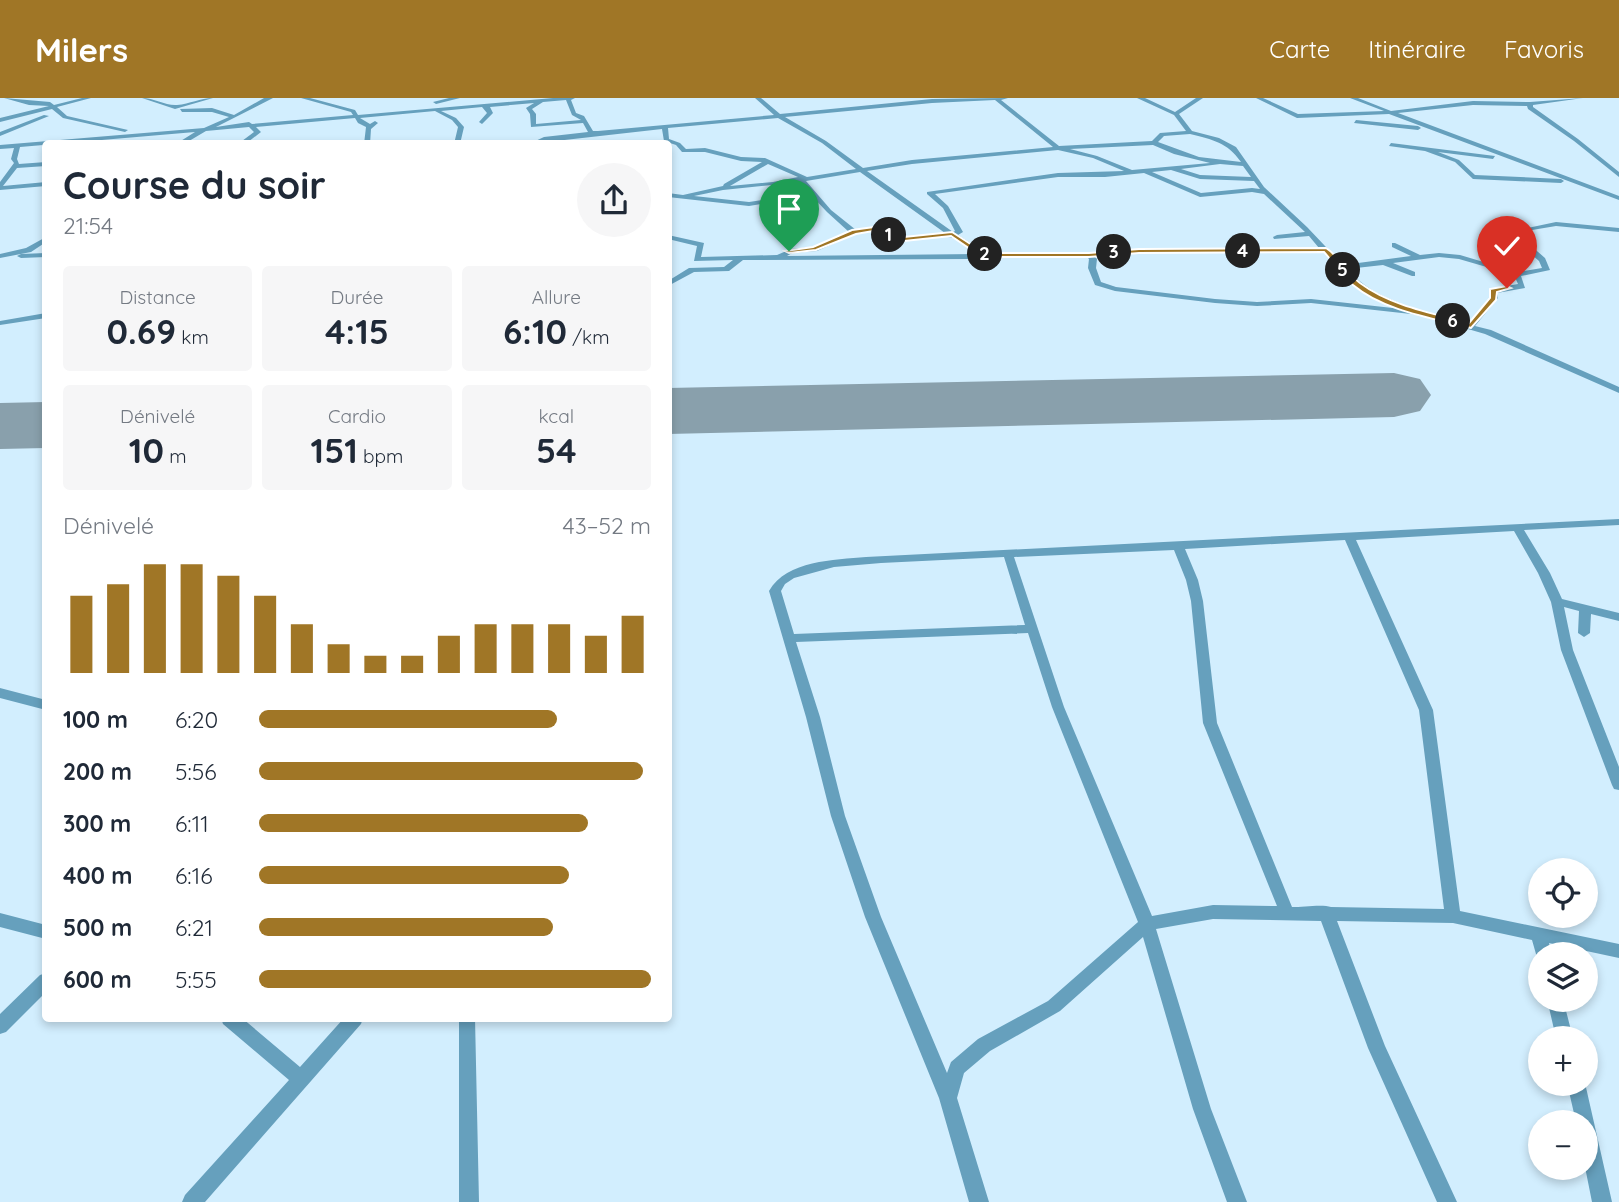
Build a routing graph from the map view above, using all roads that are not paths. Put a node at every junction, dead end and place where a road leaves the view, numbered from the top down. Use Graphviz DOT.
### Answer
graph roads {
  1 [pos="7,98"];
  2 [pos="88,98"];
  3 [pos="145,98"];
  4 [pos="210,98"];
  5 [pos="270,98"];
  6 [pos="304,98"];
  7 [pos="330,98"];
  8 [pos="457,98"];
  9 [pos="570,98"];
  10 [pos="758,98"];
  11 [pos="976,98"];
  12 [pos="1005,98"];
  13 [pos="1140,98"];
  14 [pos="1200,98"];
  15 [pos="1259,98"];
  16 [pos="1353,98"];
  17 [pos="1580,98"];
  18 [pos="997,99"];
  19 [pos="320,100"];
  20 [pos="545,100"];
  21 [pos="500,102"];
  22 [pos="255,104"];
  23 [pos="436,106"];
  24 [pos="1530,106"];
  25 [pos="177,107"];
  26 [pos="486,107"];
  27 [pos="59,110"];
  28 [pos="219,113"];
  29 [pos="1391,113"];
  30 [pos="1175,114"];
  31 [pos="376,115"];
  32 [pos="48,116"];
  33 [pos="359,116"];
  34 [pos="779,116"];
  35 [pos="232,117"];
  36 [pos="1321,117"];
  37 [pos="454,119"];
  38 [pos="0,120"];
  39 [pos="584,121"];
  40 [pos="482,122"];
  41 [pos="1376,124"];
  42 [pos="251,126"];
  43 [pos="369,126"];
  44 [pos="664,127"];
  45 [pos="1434,129"];
  46 [pos="125,130"];
  47 [pos="203,130"];
  48 [pos="1190,132"];
  49 [pos="598,133"];
  50 [pos="0,134"];
  51 [pos="88,140"];
  52 [pos="186,140"];
  53 [pos="246,140"];
  54 [pos="367,140"];
  55 [pos="458,140"];
  56 [pos="542,140"];
  57 [pos="666,140"];
  58 [pos="672,142"];
  59 [pos="1154,143"];
  60 [pos="42,144"];
  61 [pos="1391,145"];
  62 [pos="19,146"];
  63 [pos="0,147"];
  64 [pos="1058,148"];
  65 [pos="1428,151"];
  66 [pos="1439,152"];
  67 [pos="765,160"];
  68 [pos="1514,160"];
  69 [pos="42,164"];
  70 [pos="1217,164"];
  71 [pos="1247,164"];
  72 [pos="16,166"];
  73 [pos="1167,167"];
  74 [pos="859,168"];
  75 [pos="1135,172"];
  76 [pos="1619,175"];
  77 [pos="802,178"];
  78 [pos="1255,179"];
  79 [pos="1578,183"];
  80 [pos="42,184"];
  81 [pos="0,187"];
  82 [pos="723,188"];
  83 [pos="1266,192"];
  84 [pos="813,194"];
  85 [pos="672,195"];
  86 [pos="689,196"];
  87 [pos="912,196"];
  88 [pos="901,197"];
  89 [pos="1619,198"];
  90 [pos="1526,229"];
  91 [pos="1619,230"];
  92 [pos="854,232"];
  93 [pos="952,234"];
  94 [pos="1309,234"];
  95 [pos="1277,237"];
  96 [pos="672,238"];
  97 [pos="42,241"];
  98 [pos="1395,245"];
  99 [pos="1527,247"];
  100 [pos="1326,250"];
  101 [pos="42,254"];
  102 [pos="980,255"];
  103 [pos="1089,255"];
  104 [pos="0,256"];
  105 [pos="778,257"];
  106 [pos="741,258"];
  107 [pos="1420,258"];
  108 [pos="1383,262"];
  109 [pos="1341,268"];
  110 [pos="1412,274"];
  111 [pos="1517,274"];
  112 [pos="672,281"];
  113 [pos="1421,313"];
  114 [pos="42,316"];
  115 [pos="0,323"];
  116 [pos="1471,326"];
  117 [pos="1619,390"];
  118 [pos="1619,522"];
  119 [pos="1517,527"];
  120 [pos="1349,536"];
  121 [pos="1178,546"];
  122 [pos="1009,554"];
  123 [pos="1557,602"];
  124 [pos="1585,609"];
  125 [pos="1619,617"];
  126 [pos="1032,629"];
  127 [pos="1584,633"];
  128 [pos="789,638"];
  129 [pos="0,693"];
  130 [pos="42,704"];
  131 [pos="1619,785"];
  132 [pos="1326,912"];
  133 [pos="1287,913"];
  134 [pos="1453,916"];
  135 [pos="0,920"];
  136 [pos="1147,923"];
  137 [pos="42,931"];
  138 [pos="1539,935"];
  139 [pos="1541,942"];
  140 [pos="1619,951"];
  141 [pos="42,984"];
  142 [pos="234,1022"];
  143 [pos="351,1022"];
  144 [pos="467,1022"];
  145 [pos="0,1026"];
  146 [pos="301,1079"];
  147 [pos="948,1098"];
  148 [pos="1597,1180"];
  149 [pos="192,1202"];
  150 [pos="469,1202"];
  151 [pos="979,1202"];
  152 [pos="1237,1202"];
  153 [pos="1447,1202"];
  154 [pos="1602,1202"];
  1 -- 27 [label="street"];
  2 -- 27 [label="street"];
  3 -- 25 [label="street"];
  4 -- 25 [label="street"];
  5 -- 22 [label="street"];
  6 -- 19 [label="street"];
  7 -- 19 [label="street"];
  8 -- 23 [label="street"];
  9 -- 20 [label="street"];
  9 -- 39 [label="street"];
  10 -- 34 [label="street"];
  11 -- 18 [label="street"];
  11 -- 34 [label="street"];
  12 -- 18 [label="street"];
  13 -- 30 [label="street"];
  14 -- 30 [label="street"];
  15 -- 36 [label="street"];
  16 -- 29 [label="street"];
  17 -- 24 [label="street"];
  18 -- 64 [label="street"];
  19 -- 33 [label="street"];
  20 -- 21 [label="street"];
  20 -- 39 [label="street"];
  21 -- 26 [label="street"];
  22 -- 28 [label="street"];
  22 -- 35 [label="street"];
  23 -- 26 [label="street"];
  23 -- 31 [label="street"];
  23 -- 37 [label="street"];
  24 -- 29 [label="street"];
  24 -- 76 [label="street"];
  25 -- 28 [label="street"];
  26 -- 37 [label="street"];
  26 -- 40 [label="street"];
  27 -- 32 [label="street"];
  27 -- 38 [label="street"];
  27 -- 46 [label="street"];
  28 -- 35 [label="street"];
  29 -- 36 [label="street"];
  29 -- 45 [label="street"];
  30 -- 48 [label="street"];
  31 -- 33 [label="street"];
  31 -- 43 [label="street"];
  32 -- 50 [label="street"];
  33 -- 42 [label="street"];
  33 -- 43 [label="street"];
  34 -- 44 [label="street"];
  34 -- 74 [label="street"];
  35 -- 42 [label="street"];
  35 -- 47 [label="street"];
  36 -- 41 [label="street"];
  37 -- 55 [label="street"];
  39 -- 49 [label="street"];
  41 -- 45 [label="street"];
  41 -- 66 [label="street"];
  42 -- 47 [label="street"];
  42 -- 53 [label="street"];
  43 -- 54 [label="street"];
  44 -- 49 [label="street"];
  44 -- 57 [label="street"];
  45 -- 68 [label="street"];
  47 -- 51 [label="street"];
  47 -- 52 [label="street"];
  48 -- 59 [label="street"];
  48 -- 71 [label="street"];
  49 -- 56 [label="street"];
  50 -- 62 [label="street"];
  58 -- 67 [label="street"];
  59 -- 64 [label="street"];
  59 -- 70 [label="street"];
  60 -- 62 [label="street"];
  61 -- 65 [label="street"];
  62 -- 63 [label="street"];
  62 -- 72 [label="street"];
  64 -- 74 [label="street"];
  64 -- 75 [label="street"];
  65 -- 66 [label="street"];
  65 -- 79 [label="street"];
  66 -- 68 [label="street"];
  67 -- 77 [label="street"];
  67 -- 82 [label="street"];
  68 -- 79 [label="street"];
  69 -- 72 [label="street"];
  70 -- 71 [label="street"];
  70 -- 73 [label="street"];
  71 -- 78 [label="street"];
  72 -- 81 [label="street"];
  73 -- 75 [label="street"];
  73 -- 78 [label="street"];
  74 -- 77 [label="street"];
  74 -- 88 [label="street"];
  75 -- 83 [label="street"];
  75 -- 93 [label="street"];
  77 -- 82 [label="street"];
  77 -- 84 [label="street"];
  78 -- 83 [label="street"];
  79 -- 89 [label="street"];
  80 -- 81 [label="street"];
  82 -- 86 [label="street"];
  83 -- 94 [label="street"];
  84 -- 86 [label="street"];
  84 -- 92 [label="street"];
  85 -- 86 [label="street"];
  87 -- 88 [label="street"];
  88 -- 93 [label="street"];
  90 -- 91 [label="street"];
  92 -- 93 [label="street"];
  92 -- 105 [label="street"];
  93 -- 102 [label="street"];
  94 -- 95 [label="street"];
  94 -- 100 [label="street"];
  96 -- 106 [label="street"];
  97 -- 104 [label="street"];
  98 -- 107 [label="street"];
  99 -- 111 [label="street"];
  100 -- 103 [label="street"];
  100 -- 109 [label="street"];
  101 -- 104 [label="street"];
  102 -- 103 [label="street"];
  102 -- 105 [label="street"];
  103 -- 113 [label="street"];
  105 -- 106 [label="street"];
  106 -- 112 [label="street"];
  107 -- 108 [label="street"];
  107 -- 111 [label="street"];
  108 -- 109 [label="street"];
  108 -- 110 [label="street"];
  109 -- 113 [label="street"];
  111 -- 116 [label="street"];
  113 -- 116 [label="street"];
  114 -- 115 [label="street"];
  116 -- 117 [label="street"];
  118 -- 119 [label="street"];
  119 -- 120 [label="street"];
  119 -- 123 [label="street"];
  120 -- 121 [label="street"];
  120 -- 134 [label="street"];
  121 -- 122 [label="street"];
  121 -- 133 [label="street"];
  122 -- 126 [label="street"];
  122 -- 128 [label="street"];
  123 -- 124 [label="street"];
  123 -- 131 [label="street"];
  124 -- 125 [label="street"];
  124 -- 127 [label="street"];
  126 -- 128 [label="street"];
  126 -- 136 [label="street"];
  128 -- 147 [label="street"];
  129 -- 130 [label="street"];
  132 -- 133 [label="street"];
  132 -- 134 [label="street"];
  132 -- 153 [label="street"];
  133 -- 136 [label="street"];
  134 -- 138 [label="street"];
  135 -- 137 [label="street"];
  136 -- 147 [label="street"];
  136 -- 152 [label="street"];
  138 -- 139 [label="street"];
  138 -- 140 [label="street"];
  141 -- 145 [label="street"];
  142 -- 146 [label="street"];
  143 -- 146 [label="street"];
  144 -- 150 [label="street"];
  146 -- 149 [label="street"];
  147 -- 151 [label="street"];
  148 -- 154 [label="street"];
}
